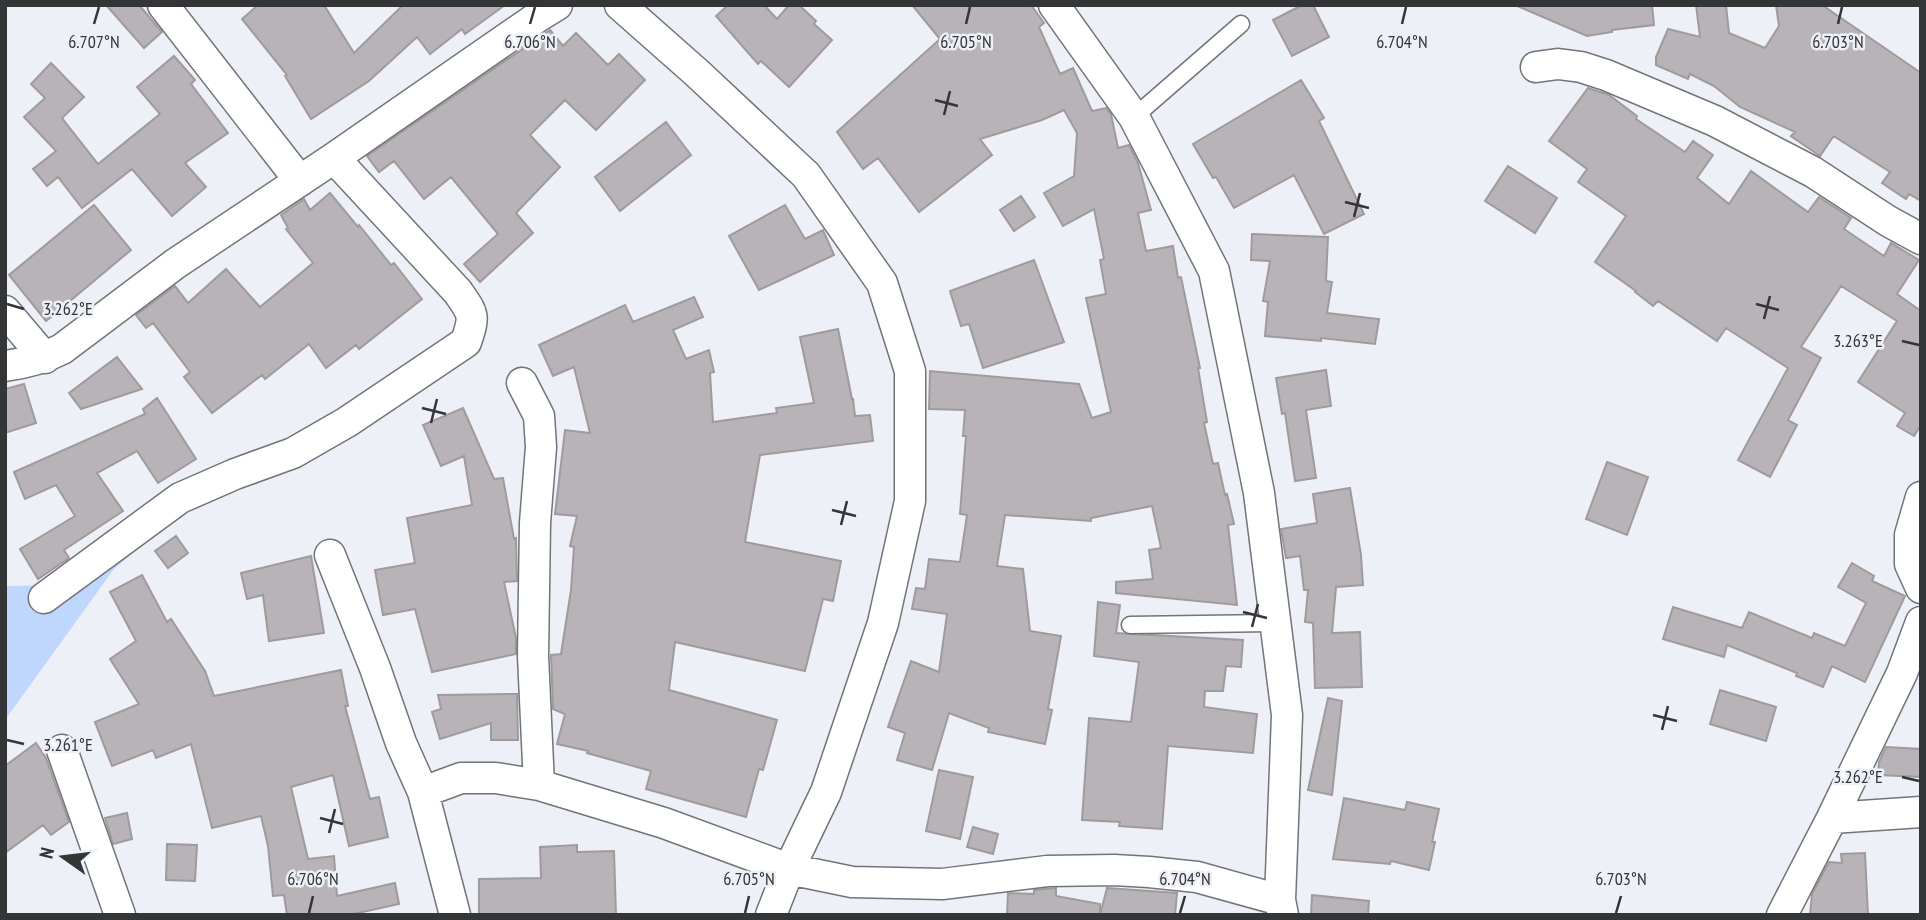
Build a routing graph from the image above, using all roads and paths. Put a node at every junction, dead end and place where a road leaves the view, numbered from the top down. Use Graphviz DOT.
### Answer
graph roads {
  1 [pos="163,5"];
  2 [pos="558,5"];
  3 [pos="620,5"];
  4 [pos="1054,5"];
  5 [pos="1241,24"];
  6 [pos="1536,67"];
  7 [pos="1134,117"];
  8 [pos="334,158"];
  9 [pos="300,180"];
  10 [pos="1921,239"];
  11 [pos="5,311"];
  12 [pos="45,358"];
  13 [pos="5,366"];
  14 [pos="522,383"];
  15 [pos="1921,498"];
  16 [pos="330,555"];
  17 [pos="1921,588"];
  18 [pos="44,598"];
  19 [pos="1921,622"];
  20 [pos="1276,623"];
  21 [pos="1130,625"];
  22 [pos="62,750"];
  23 [pos="539,785"];
  24 [pos="423,792"];
  25 [pos="1921,812"];
  26 [pos="1832,818"];
  27 [pos="789,869"];
  28 [pos="1281,907"];
  29 [pos="120,915"];
  30 [pos="455,915"];
  31 [pos="771,915"];
  32 [pos="1782,915"];
  1 -- 9 [label="street"];
  2 -- 8 [label="street"];
  3 -- 27 [label="street"];
  4 -- 7 [label="street"];
  5 -- 7 [label="lane"];
  6 -- 10 [label="street"];
  7 -- 20 [label="street"];
  8 -- 9 [label="street"];
  8 -- 18 [label="street"];
  9 -- 12 [label="street"];
  11 -- 12 [label="street"];
  12 -- 13 [label="street"];
  14 -- 23 [label="street"];
  15 -- 17 [label="street"];
  16 -- 24 [label="street"];
  19 -- 26 [label="street"];
  20 -- 21 [label="lane"];
  20 -- 28 [label="street"];
  22 -- 29 [label="street"];
  23 -- 24 [label="street"];
  23 -- 27 [label="street"];
  24 -- 30 [label="street"];
  25 -- 26 [label="street"];
  26 -- 32 [label="street"];
  27 -- 28 [label="street"];
  27 -- 31 [label="street"];
}
